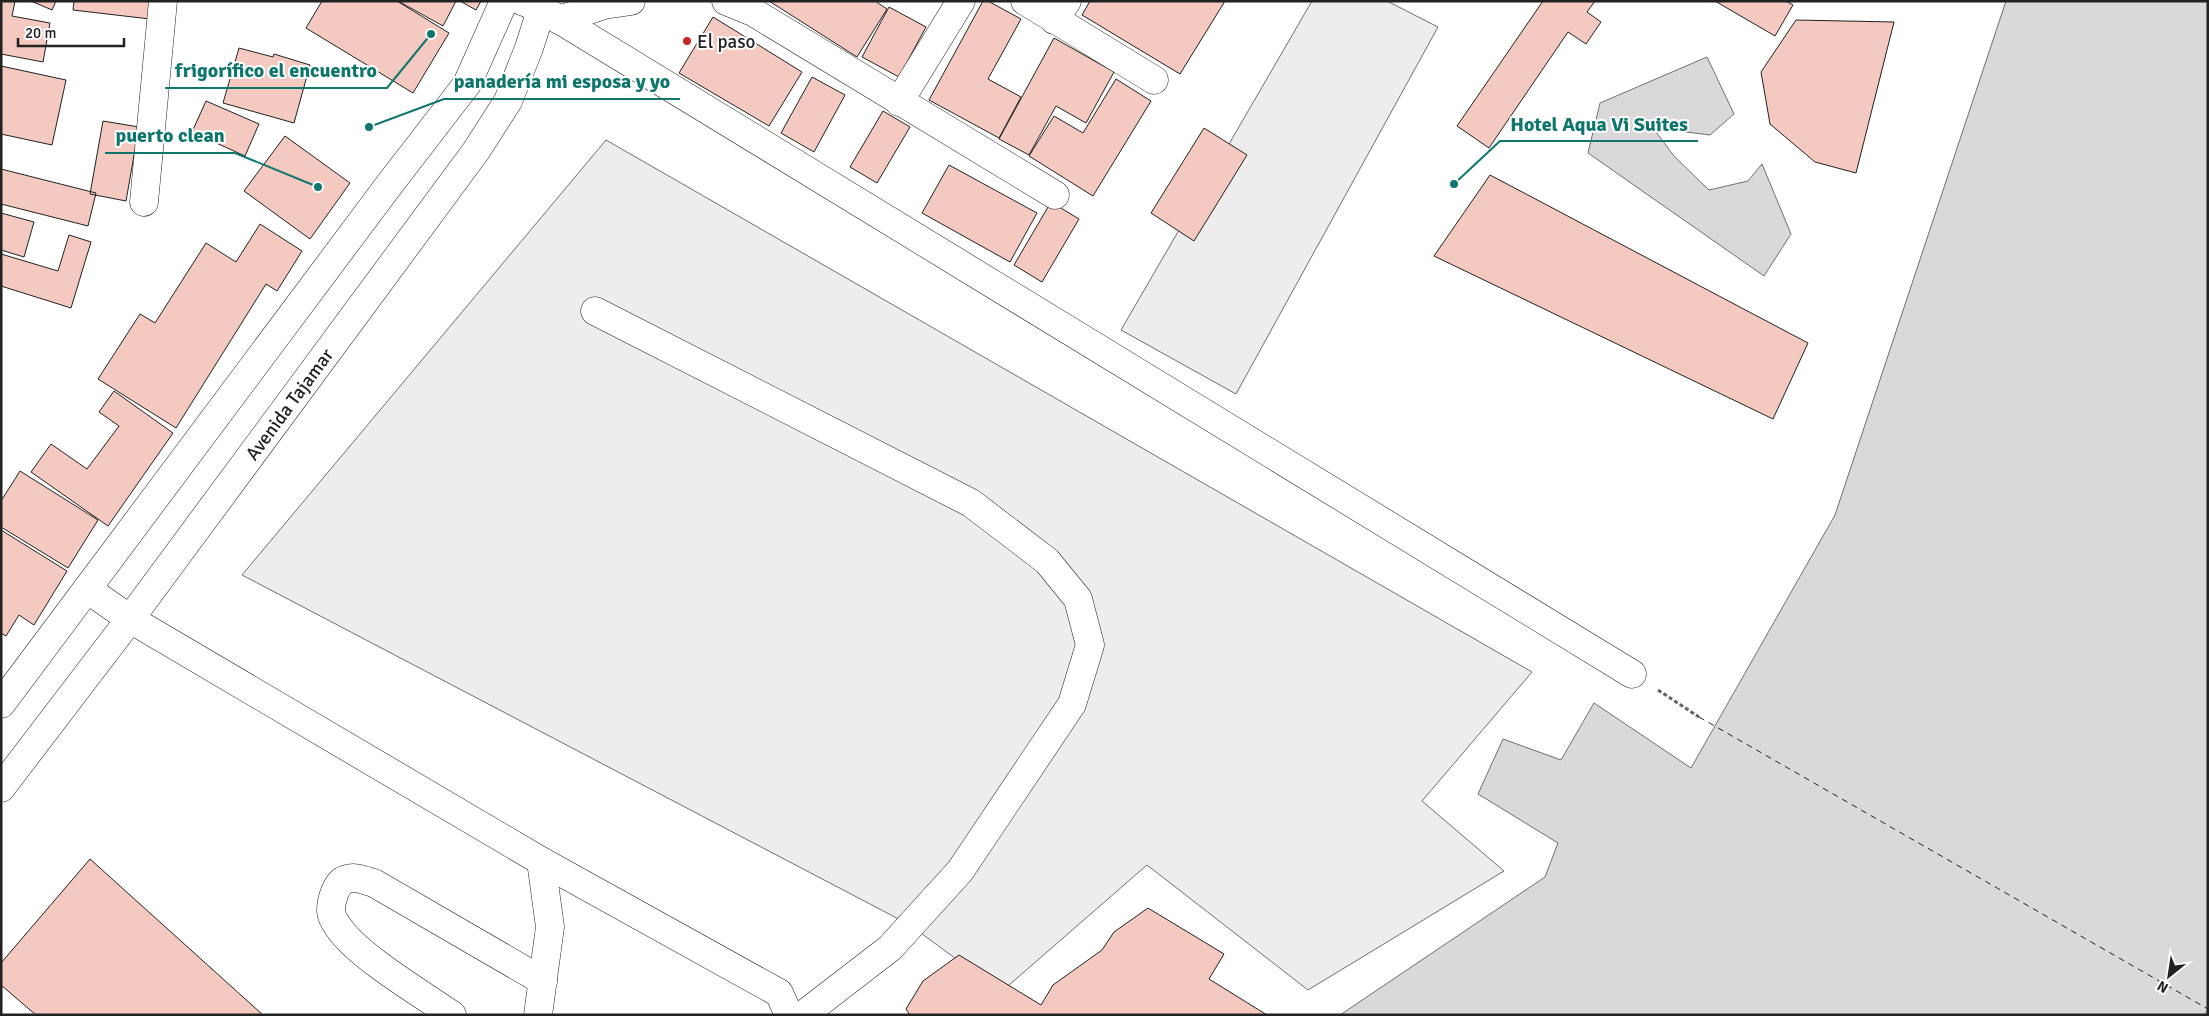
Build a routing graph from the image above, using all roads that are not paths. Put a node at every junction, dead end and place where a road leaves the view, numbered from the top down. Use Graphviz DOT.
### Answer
graph roads {
  1 [pos="163,1"];
  2 [pos="504,1"];
  3 [pos="632,1"];
  4 [pos="726,1"];
  5 [pos="961,1"];
  6 [pos="1025,1"];
  7 [pos="542,8"];
  8 [pos="1060,11"];
  9 [pos="1154,80"];
  10 [pos="899,102"];
  11 [pos="1054,195"];
  12 [pos="144,202"];
  13 [pos="595,310"];
  14 [pos="88,589"];
  15 [pos="130,619"];
  16 [pos="1632,674"];
  17 [pos="1,704"];
  18 [pos="1,788"];
  19 [pos="541,861"];
  20 [pos="543,981"];
  21 [pos="452,1015"];
  22 [pos="538,1015"];
  23 [pos="789,1015"];
  24 [pos="803,1015"];
  1 -- 12 [label="street"];
  2 -- 14 [label="street"];
  3 -- 7 [label="street"];
  4 -- 10 [label="street"];
  5 -- 10 [label="street"];
  6 -- 8 [label="street"];
  7 -- 15 [label="street, Avenida Tajamar"];
  7 -- 16 [label="street"];
  8 -- 9 [label="street"];
  10 -- 11 [label="street"];
  13 -- 24 [label="street"];
  14 -- 15 [label="street"];
  14 -- 17 [label="street"];
  15 -- 18 [label="street, Avenida Tajamar"];
  15 -- 19 [label="street"];
  19 -- 20 [label="street"];
  19 -- 23 [label="street"];
  20 -- 21 [label="street"];
  20 -- 22 [label="street"];
}
